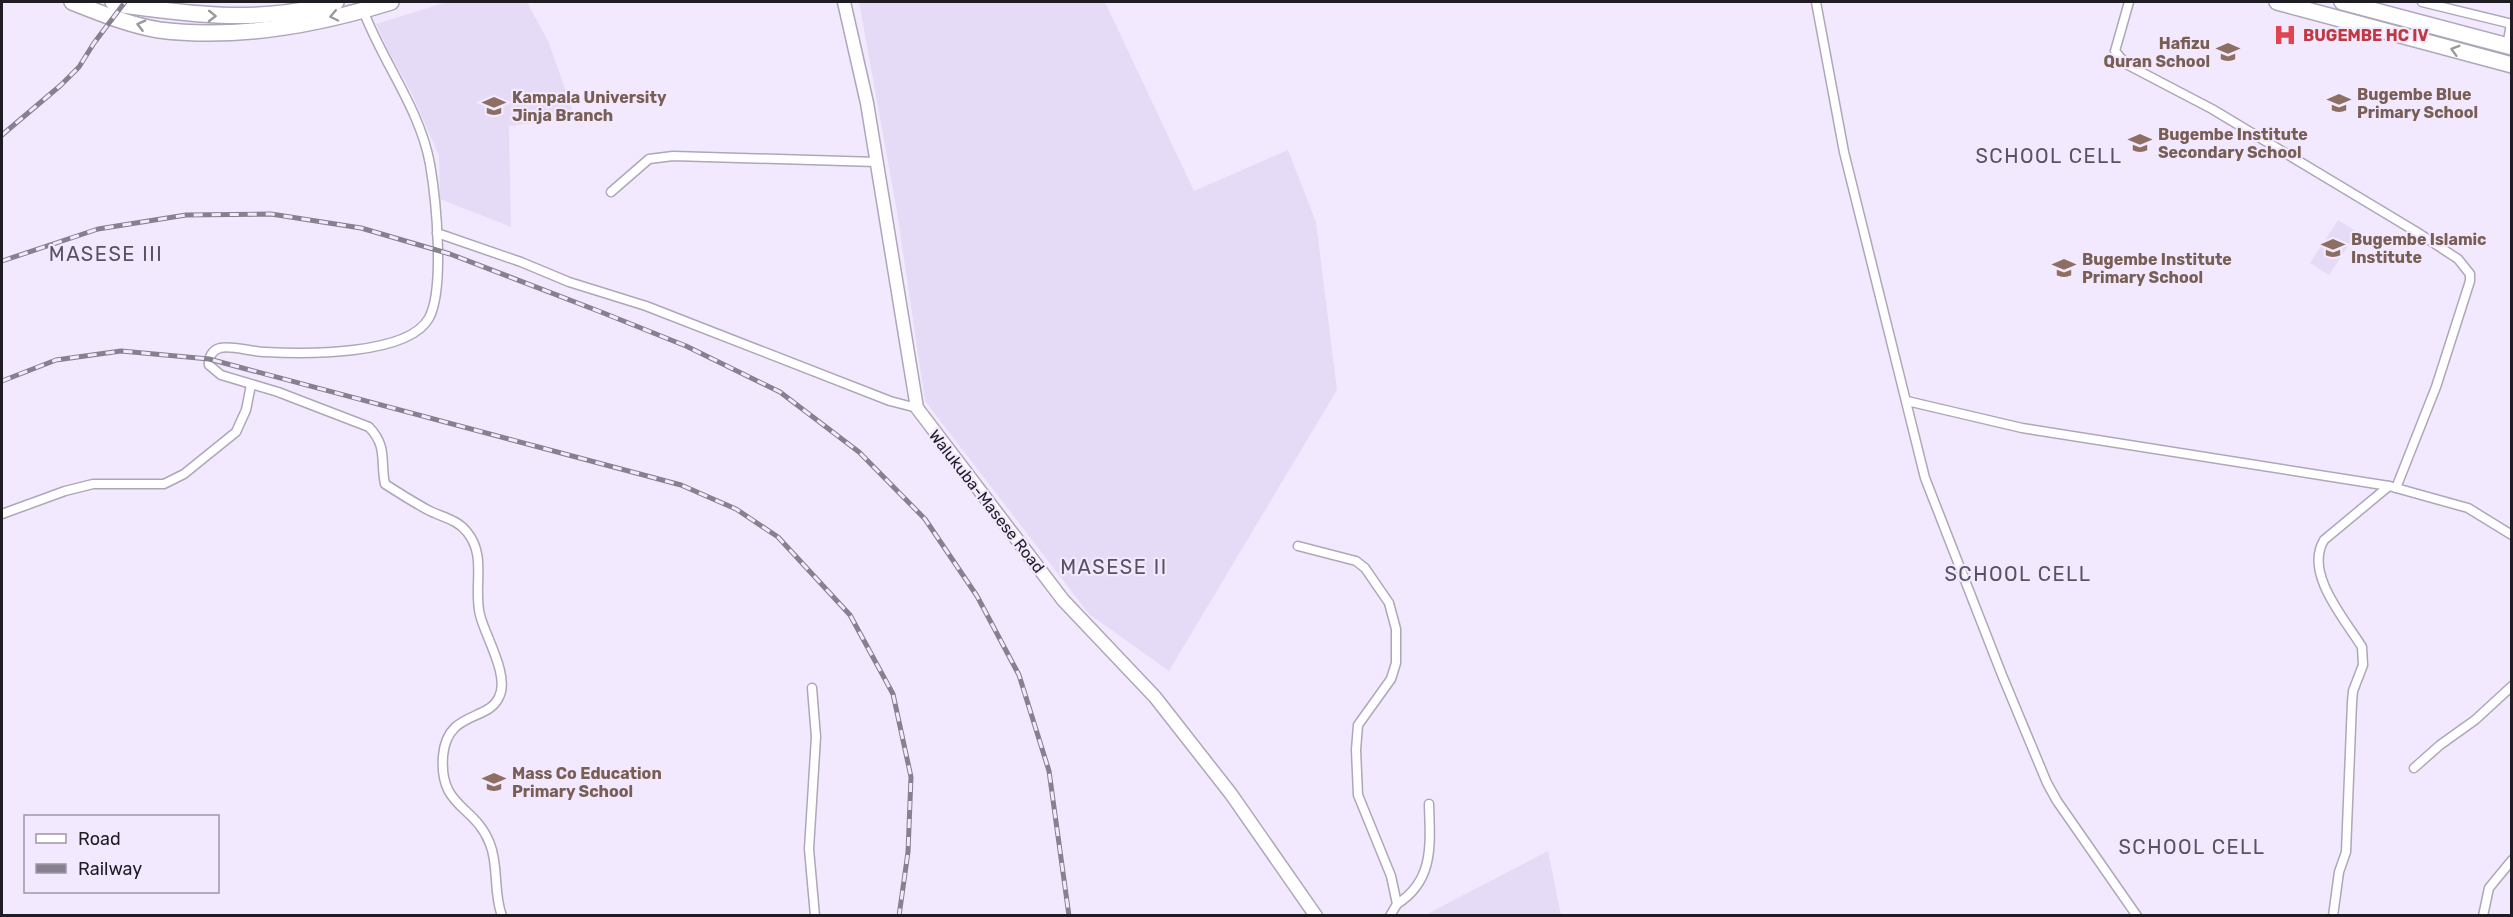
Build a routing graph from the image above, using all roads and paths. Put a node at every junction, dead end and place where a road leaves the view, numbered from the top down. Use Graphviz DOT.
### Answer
graph roads {
  1 [pos="72,2"];
  2 [pos="113,2"];
  3 [pos="336,2"];
  4 [pos="391,2"];
  5 [pos="844,2"];
  6 [pos="1816,2"];
  7 [pos="2129,2"];
  8 [pos="2277,2"];
  9 [pos="2342,2"];
  10 [pos="2422,2"];
  11 [pos="363,10"];
  12 [pos="2511,24"];
  13 [pos="2509,46"];
  14 [pos="2511,65"];
  15 [pos="877,162"];
  16 [pos="611,192"];
  17 [pos="437,233"];
  18 [pos="251,385"];
  19 [pos="1906,401"];
  20 [pos="917,408"];
  21 [pos="2393,487"];
  22 [pos="2,514"];
  23 [pos="2511,535"];
  24 [pos="1298,546"];
  25 [pos="2511,686"];
  26 [pos="812,688"];
  27 [pos="2414,768"];
  28 [pos="1429,804"];
  29 [pos="2511,860"];
  30 [pos="1397,904"];
  31 [pos="502,915"];
  32 [pos="815,915"];
  33 [pos="1316,915"];
  34 [pos="1390,915"];
  35 [pos="2136,915"];
  36 [pos="2333,915"];
  37 [pos="2483,915"];
  11 -- 1 [label="highway, one-way"];
  2 -- 3 [label="highway, one-way"];
  4 -- 11 [label="highway"];
  5 -- 15 [label="street, Walukuba-Masese Road"];
  6 -- 19 [label="street"];
  7 -- 21 [label="street"];
  14 -- 8 [label="highway, one-way"];
  9 -- 13 [label="highway"];
  10 -- 12 [label="street"];
  11 -- 17 [label="street"];
  12 -- 13 [label="street"];
  15 -- 16 [label="street"];
  15 -- 20 [label="street, Walukuba-Masese Road"];
  17 -- 18 [label="street"];
  17 -- 20 [label="street"];
  18 -- 22 [label="street"];
  18 -- 31 [label="street"];
  19 -- 21 [label="street"];
  19 -- 35 [label="street"];
  20 -- 33 [label="street, Walukuba-Masese Road"];
  21 -- 23 [label="street"];
  21 -- 36 [label="street"];
  24 -- 30 [label="street"];
  25 -- 27 [label="street"];
  26 -- 32 [label="street"];
  28 -- 30 [label="street"];
  29 -- 37 [label="street"];
  30 -- 34 [label="street"];
}
